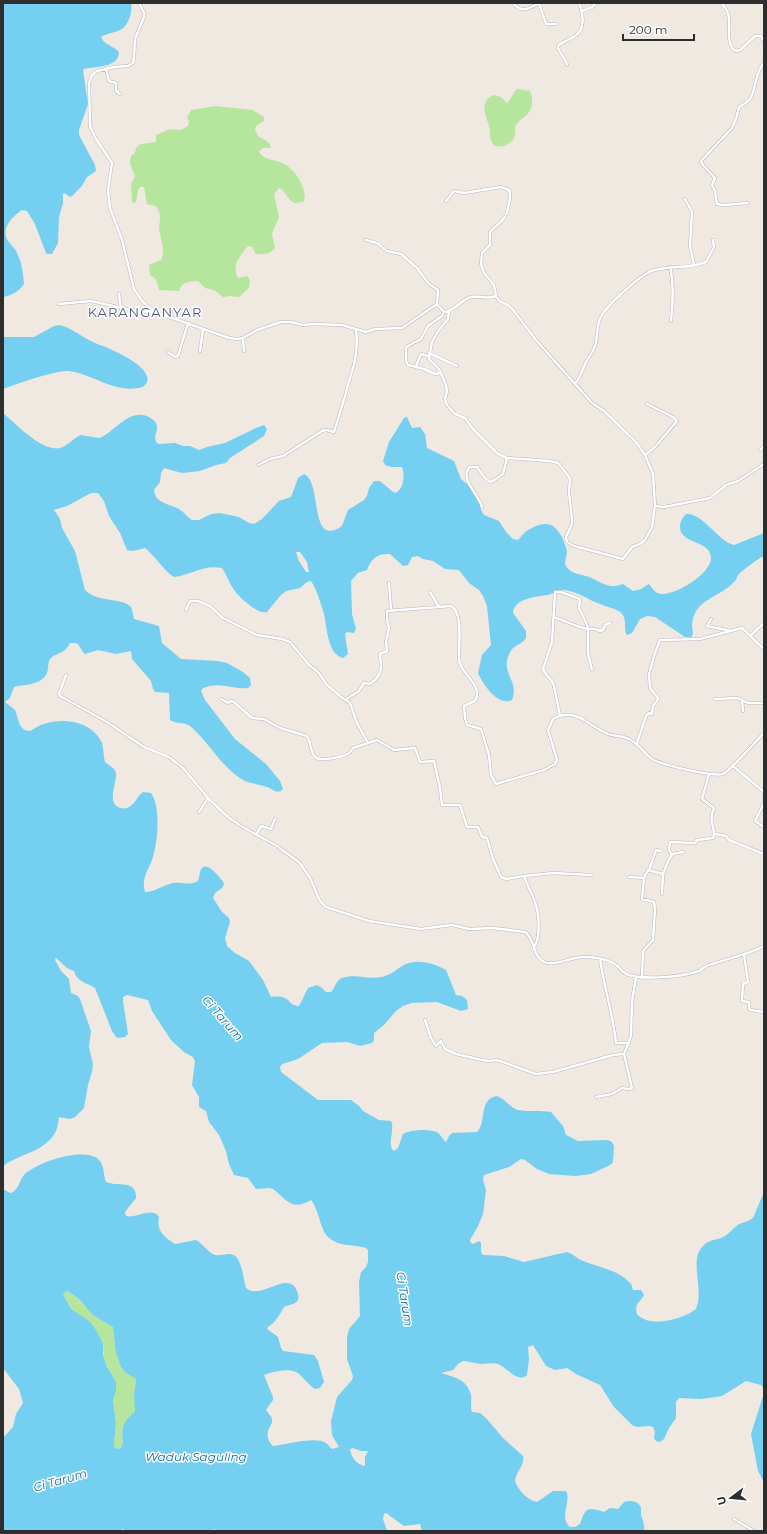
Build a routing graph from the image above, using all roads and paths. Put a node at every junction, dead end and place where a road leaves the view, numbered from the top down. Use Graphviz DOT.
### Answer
graph roads {
  1 [pos="139,3"];
  2 [pos="513,3"];
  3 [pos="539,3"];
  4 [pos="580,3"];
  5 [pos="596,3"];
  6 [pos="721,3"];
  7 [pos="582,11"];
  8 [pos="556,24"];
  9 [pos="764,42"];
  10 [pos="764,62"];
  11 [pos="568,65"];
  12 [pos="106,68"];
  13 [pos="120,94"];
  14 [pos="685,199"];
  15 [pos="446,202"];
  16 [pos="748,203"];
  17 [pos="366,240"];
  18 [pos="713,240"];
  19 [pos="694,265"];
  20 [pos="670,267"];
  21 [pos="119,294"];
  22 [pos="496,296"];
  23 [pos="59,304"];
  24 [pos="437,304"];
  25 [pos="121,309"];
  26 [pos="449,311"];
  27 [pos="155,312"];
  28 [pos="444,312"];
  29 [pos="671,321"];
  30 [pos="188,323"];
  31 [pos="203,329"];
  32 [pos="356,329"];
  33 [pos="243,338"];
  34 [pos="200,351"];
  35 [pos="244,351"];
  36 [pos="168,352"];
  37 [pos="429,354"];
  38 [pos="416,366"];
  39 [pos="457,366"];
  40 [pos="440,373"];
  41 [pos="575,384"];
  42 [pos="647,404"];
  43 [pos="764,446"];
  44 [pos="760,450"];
  45 [pos="644,455"];
  46 [pos="507,458"];
  47 [pos="764,464"];
  48 [pos="258,465"];
  49 [pos="655,506"];
  50 [pos="482,507"];
  51 [pos="388,584"];
  52 [pos="430,592"];
  53 [pos="439,607"];
  54 [pos="391,609"];
  55 [pos="186,610"];
  56 [pos="554,617"];
  57 [pos="711,619"];
  58 [pos="610,623"];
  59 [pos="764,623"];
  60 [pos="588,629"];
  61 [pos="732,631"];
  62 [pos="750,636"];
  63 [pos="764,649"];
  64 [pos="592,670"];
  65 [pos="66,675"];
  66 [pos="221,699"];
  67 [pos="715,699"];
  68 [pos="346,700"];
  69 [pos="742,700"];
  70 [pos="764,703"];
  71 [pos="742,711"];
  72 [pos="560,716"];
  73 [pos="764,733"];
  74 [pos="368,743"];
  75 [pos="637,743"];
  76 [pos="733,766"];
  77 [pos="709,774"];
  78 [pos="764,792"];
  79 [pos="208,798"];
  80 [pos="764,803"];
  81 [pos="199,812"];
  82 [pos="275,819"];
  83 [pos="764,827"];
  84 [pos="715,834"];
  85 [pos="256,835"];
  86 [pos="661,851"];
  87 [pos="683,852"];
  88 [pos="672,854"];
  89 [pos="764,854"];
  90 [pos="649,870"];
  91 [pos="663,874"];
  92 [pos="592,875"];
  93 [pos="524,876"];
  94 [pos="629,877"];
  95 [pos="644,878"];
  96 [pos="662,894"];
  97 [pos="764,946"];
  98 [pos="534,948"];
  99 [pos="744,955"];
  100 [pos="600,959"];
  101 [pos="636,977"];
  102 [pos="642,978"];
  103 [pos="764,1012"];
  104 [pos="425,1020"];
  105 [pos="629,1043"];
  106 [pos="624,1054"];
  107 [pos="596,1097"];
  108 [pos="734,1519"];
  109 [pos="754,1531"];
  1 -- 12 [label="street"];
  2 -- 3 [label="street"];
  3 -- 8 [label="street"];
  4 -- 7 [label="street"];
  5 -- 7 [label="street"];
  6 -- 9 [label="street"];
  7 -- 11 [label="street"];
  10 -- 16 [label="street"];
  12 -- 13 [label="street"];
  12 -- 27 [label="street"];
  14 -- 19 [label="street"];
  15 -- 22 [label="street"];
  17 -- 24 [label="street"];
  18 -- 19 [label="street"];
  19 -- 20 [label="street"];
  20 -- 29 [label="street"];
  20 -- 41 [label="street"];
  21 -- 25 [label="street"];
  22 -- 26 [label="street"];
  22 -- 41 [label="street"];
  23 -- 25 [label="street"];
  24 -- 28 [label="street"];
  24 -- 32 [label="street"];
  25 -- 27 [label="street"];
  26 -- 28 [label="street"];
  26 -- 37 [label="street"];
  27 -- 30 [label="street"];
  28 -- 38 [label="street"];
  30 -- 31 [label="street"];
  30 -- 36 [label="street"];
  31 -- 33 [label="street"];
  31 -- 34 [label="street"];
  32 -- 33 [label="street"];
  32 -- 48 [label="street"];
  33 -- 35 [label="street"];
  37 -- 38 [label="street"];
  37 -- 39 [label="street"];
  37 -- 40 [label="street"];
  38 -- 40 [label="street"];
  40 -- 46 [label="street"];
  41 -- 45 [label="street"];
  42 -- 45 [label="street"];
  43 -- 44 [label="street"];
  45 -- 49 [label="street"];
  46 -- 49 [label="street"];
  46 -- 50 [label="street"];
  47 -- 49 [label="street"];
  51 -- 54 [label="street"];
  52 -- 53 [label="street"];
  53 -- 54 [label="street"];
  53 -- 72 [label="street"];
  54 -- 68 [label="street"];
  55 -- 68 [label="street"];
  56 -- 60 [label="street"];
  56 -- 60 [label="street"];
  56 -- 72 [label="street"];
  57 -- 61 [label="street"];
  58 -- 60 [label="street"];
  59 -- 62 [label="street"];
  60 -- 64 [label="street"];
  61 -- 62 [label="street"];
  61 -- 75 [label="street"];
  62 -- 63 [label="street"];
  65 -- 79 [label="street"];
  66 -- 74 [label="street"];
  67 -- 69 [label="street"];
  68 -- 74 [label="street"];
  69 -- 70 [label="street"];
  69 -- 71 [label="street"];
  72 -- 75 [label="street"];
  73 -- 76 [label="street"];
  74 -- 93 [label="street"];
  75 -- 77 [label="street"];
  76 -- 77 [label="street"];
  76 -- 78 [label="street"];
  77 -- 84 [label="street"];
  79 -- 81 [label="street"];
  79 -- 85 [label="street"];
  80 -- 83 [label="street"];
  82 -- 85 [label="street"];
  84 -- 88 [label="street"];
  84 -- 89 [label="street"];
  85 -- 98 [label="street"];
  86 -- 90 [label="street"];
  87 -- 88 [label="street"];
  88 -- 91 [label="street"];
  90 -- 91 [label="street"];
  90 -- 95 [label="street"];
  91 -- 96 [label="street"];
  92 -- 93 [label="street"];
  93 -- 98 [label="street"];
  94 -- 95 [label="street"];
  95 -- 102 [label="street"];
  97 -- 99 [label="street"];
  98 -- 100 [label="street"];
  99 -- 102 [label="street"];
  99 -- 103 [label="street"];
  100 -- 101 [label="street"];
  100 -- 105 [label="street"];
  101 -- 102 [label="street"];
  101 -- 105 [label="street"];
  104 -- 106 [label="street"];
  105 -- 106 [label="street"];
  106 -- 107 [label="street"];
  108 -- 109 [label="street"];
}
